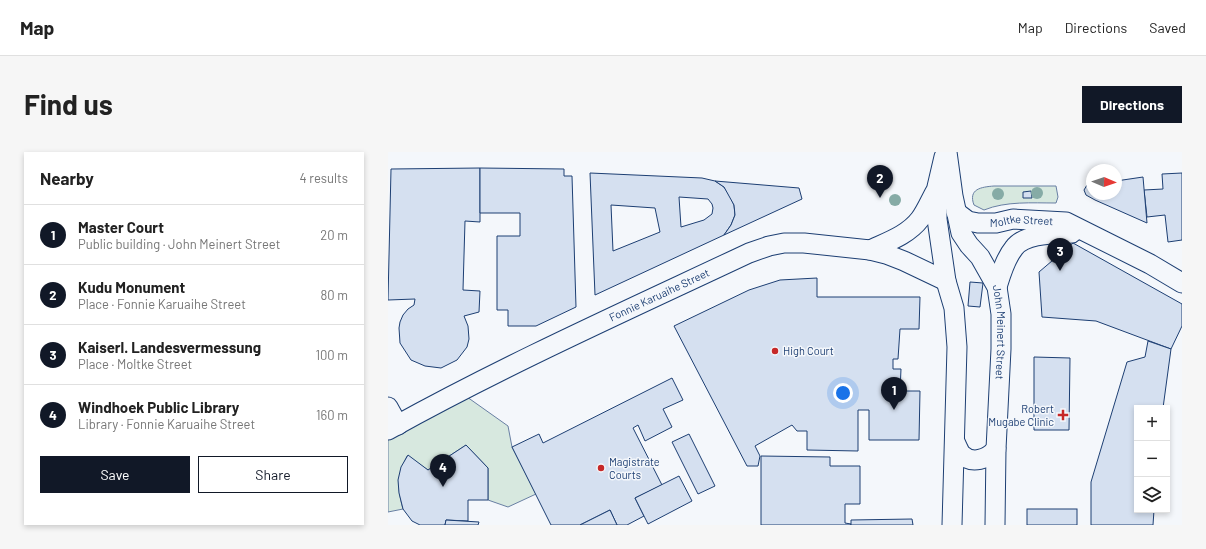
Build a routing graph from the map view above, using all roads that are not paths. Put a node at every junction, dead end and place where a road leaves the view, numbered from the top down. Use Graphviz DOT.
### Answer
graph roads {
  1 [pos="946,152"];
  2 [pos="937,187"];
  3 [pos="956,212"];
  4 [pos="1087,233"];
  5 [pos="870,250"];
  6 [pos="946,280"];
  7 [pos="1182,283"];
  8 [pos="997,288"];
  9 [pos="388,407"];
  10 [pos="393,427"];
  11 [pos="955,442"];
  12 [pos="996,449"];
  13 [pos="952,525"];
  14 [pos="995,525"];
  1 -- 2 [label="street, John Meinert Street"];
  1 -- 3 [label="street, John Meinert Street"];
  2 -- 5 [label="street"];
  2 -- 6 [label="street, John Meinert Street"];
  3 -- 4 [label="street, Moltke Street"];
  3 -- 8 [label="street, John Meinert Street"];
  4 -- 7 [label="street, Moltke Street"];
  4 -- 8 [label="street, Moltke Street"];
  5 -- 6 [label="street, Fonnie Karuaihe Street"];
  5 -- 10 [label="street, Fonnie Karuaihe Street"];
  6 -- 11 [label="street, John Meinert Street"];
  8 -- 12 [label="street, John Meinert Street"];
  9 -- 10 [label="street"];
  11 -- 12 [label="street"];
  11 -- 13 [label="street, John Meinert Street"];
  12 -- 14 [label="street, John Meinert Street"];
}
